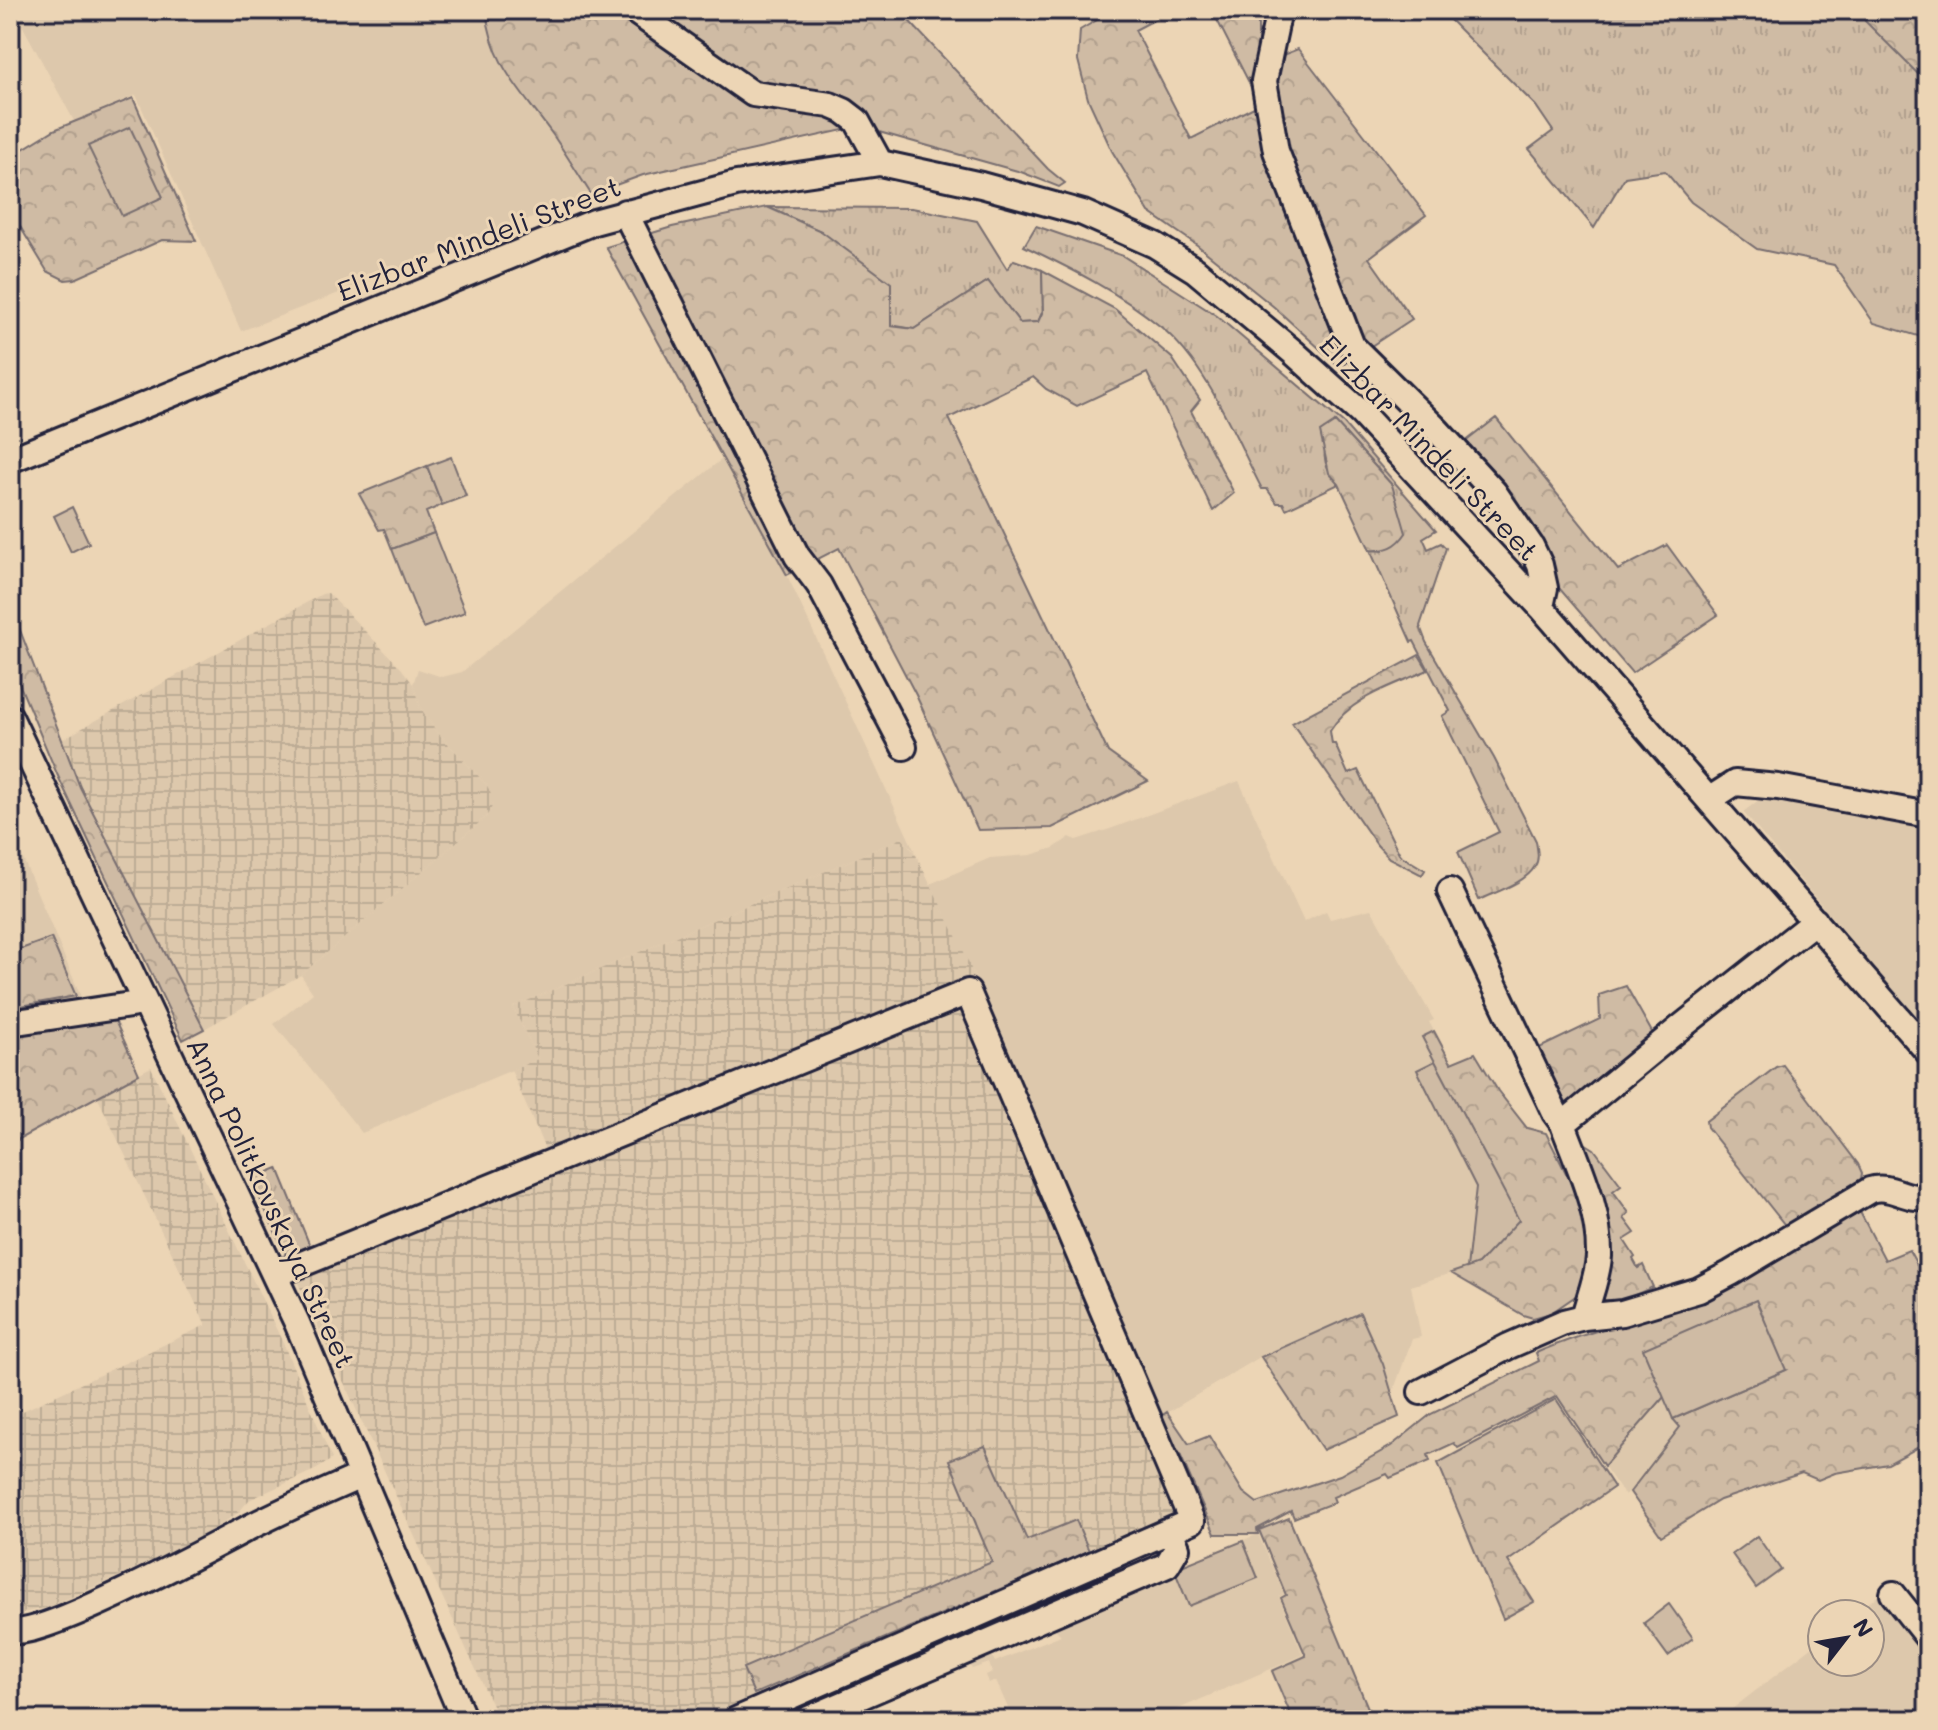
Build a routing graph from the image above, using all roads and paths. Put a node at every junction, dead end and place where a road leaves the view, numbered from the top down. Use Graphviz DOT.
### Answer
graph roads {
  1 [pos="633,10"];
  2 [pos="1279,10"];
  3 [pos="880,163"];
  4 [pos="625,212"];
  5 [pos="10,460"];
  6 [pos="1541,607"];
  7 [pos="10,717"];
  8 [pos="904,747"];
  9 [pos="1710,799"];
  10 [pos="1928,815"];
  11 [pos="1450,891"];
  12 [pos="1815,921"];
  13 [pos="144,1003"];
  14 [pos="10,1023"];
  15 [pos="1928,1052"];
  16 [pos="1563,1124"];
  17 [pos="1928,1196"];
  18 [pos="275,1275"];
  19 [pos="1584,1317"];
  20 [pos="1421,1392"];
  21 [pos="361,1476"];
  22 [pos="1170,1531"];
  23 [pos="1893,1594"];
  24 [pos="10,1631"];
  25 [pos="1928,1638"];
  26 [pos="464,1720"];
  27 [pos="736,1720"];
  28 [pos="806,1720"];
  1 -- 3 [label="street"];
  2 -- 6 [label="street"];
  3 -- 4 [label="street, Elizbar Mindeli Street"];
  3 -- 6 [label="street, Elizbar Mindeli Street"];
  4 -- 5 [label="street, Elizbar Mindeli Street"];
  4 -- 8 [label="street"];
  6 -- 9 [label="street, Elizbar Mindeli Street"];
  7 -- 13 [label="street, Anna Politkovskaya Street"];
  9 -- 10 [label="street"];
  9 -- 12 [label="street, Elizbar Mindeli Street"];
  11 -- 16 [label="street"];
  12 -- 15 [label="street, Elizbar Mindeli Street"];
  12 -- 16 [label="street"];
  13 -- 14 [label="street"];
  13 -- 18 [label="street, Anna Politkovskaya Street"];
  16 -- 19 [label="street"];
  17 -- 19 [label="street"];
  18 -- 21 [label="street, Anna Politkovskaya Street"];
  18 -- 22 [label="street"];
  19 -- 20 [label="street"];
  21 -- 24 [label="street"];
  21 -- 26 [label="street, Anna Politkovskaya Street"];
  22 -- 27 [label="street"];
  22 -- 28 [label="street"];
  23 -- 25 [label="street"];
}
